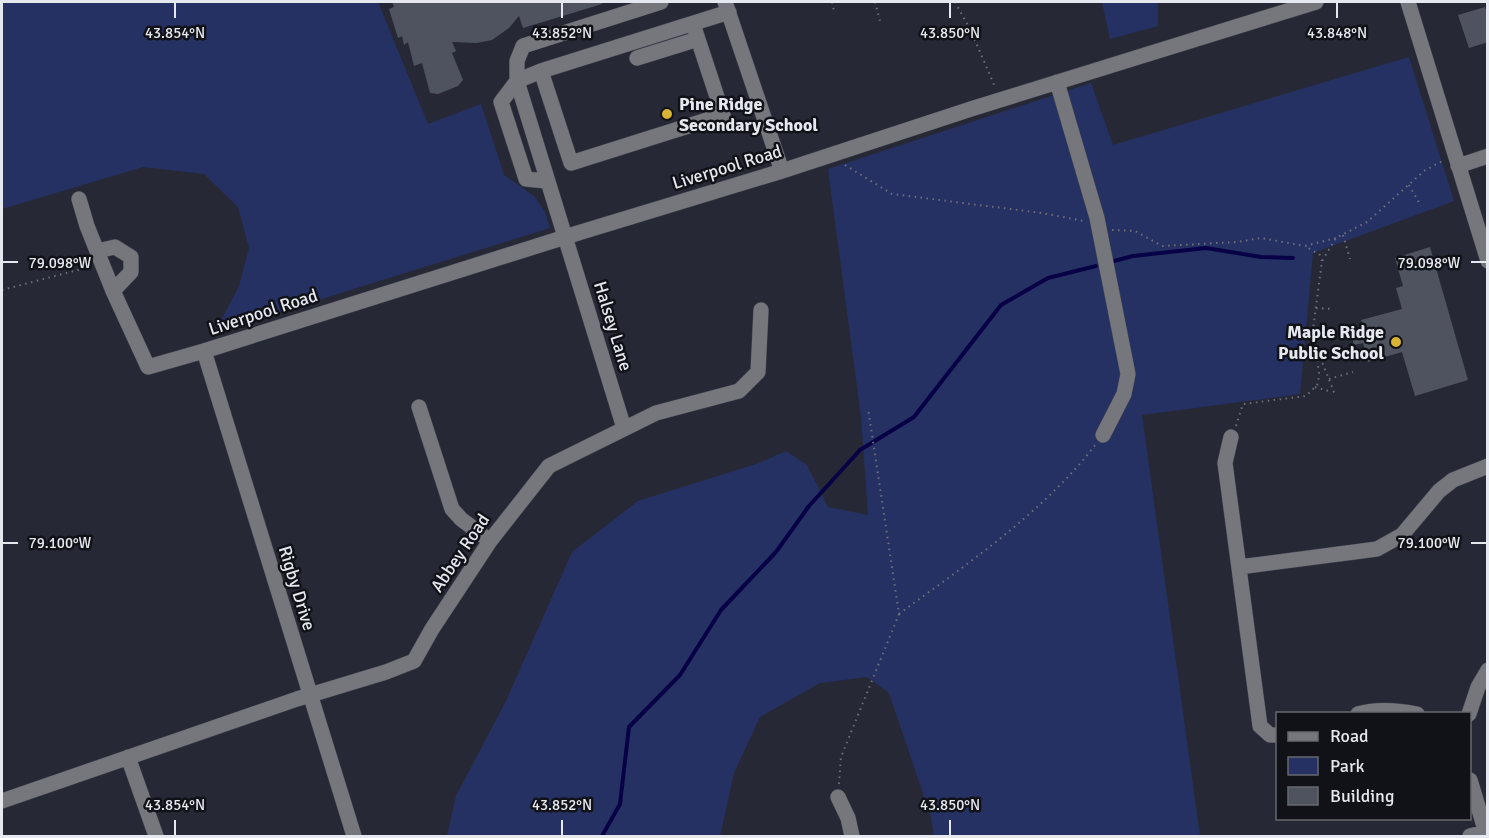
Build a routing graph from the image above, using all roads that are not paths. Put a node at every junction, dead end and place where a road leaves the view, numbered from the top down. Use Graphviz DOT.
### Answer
graph roads {
  1 [pos="661,2"];
  2 [pos="1316,2"];
  3 [pos="1408,2"];
  4 [pos="727,7"];
  5 [pos="693,24"];
  6 [pos="698,39"];
  7 [pos="637,58"];
  8 [pos="541,71"];
  9 [pos="517,81"];
  10 [pos="1057,82"];
  11 [pos="1488,156"];
  12 [pos="1457,160"];
  13 [pos="782,171"];
  14 [pos="546,181"];
  15 [pos="79,199"];
  16 [pos="566,237"];
  17 [pos="95,258"];
  18 [pos="1488,261"];
  19 [pos="113,291"];
  20 [pos="761,310"];
  21 [pos="204,351"];
  22 [pos="419,407"];
  23 [pos="624,428"];
  24 [pos="1103,435"];
  25 [pos="1231,437"];
  26 [pos="1488,466"];
  27 [pos="490,541"];
  28 [pos="1239,567"];
  29 [pos="1488,670"];
  30 [pos="309,695"];
  31 [pos="1364,712"];
  32 [pos="1406,712"];
  33 [pos="1470,712"];
  34 [pos="1276,735"];
  35 [pos="128,757"];
  36 [pos="1471,786"];
  37 [pos="838,797"];
  38 [pos="2,801"];
  39 [pos="1480,835"];
  40 [pos="156,837"];
  41 [pos="354,837"];
  42 [pos="852,837"];
  1 -- 9 [label="street"];
  2 -- 10 [label="street, Liverpool Road"];
  3 -- 12 [label="street"];
  4 -- 5 [label="street"];
  4 -- 13 [label="street"];
  5 -- 6 [label="street"];
  5 -- 8 [label="street"];
  6 -- 7 [label="street"];
  6 -- 8 [label="street"];
  8 -- 9 [label="street"];
  9 -- 14 [label="street, Halsey Lane"];
  9 -- 14 [label="street"];
  10 -- 13 [label="street, Liverpool Road"];
  10 -- 24 [label="street"];
  11 -- 12 [label="street"];
  12 -- 18 [label="street"];
  13 -- 16 [label="street, Liverpool Road"];
  14 -- 16 [label="street, Halsey Lane"];
  15 -- 17 [label="street"];
  16 -- 21 [label="street, Liverpool Road"];
  16 -- 23 [label="street, Halsey Lane"];
  17 -- 19 [label="street"];
  17 -- 19 [label="street"];
  19 -- 21 [label="street, Liverpool Road"];
  20 -- 23 [label="street, Abbey Road"];
  21 -- 30 [label="street, Rigby Drive"];
  22 -- 27 [label="street"];
  23 -- 27 [label="street, Abbey Road"];
  25 -- 28 [label="street"];
  26 -- 28 [label="street"];
  27 -- 30 [label="street, Abbey Road"];
  28 -- 34 [label="street"];
  29 -- 33 [label="street"];
  30 -- 35 [label="street, Abbey Road"];
  30 -- 41 [label="street, Rigby Drive"];
  31 -- 32 [label="street"];
  35 -- 38 [label="street, Abbey Road"];
  35 -- 40 [label="street"];
  36 -- 39 [label="street"];
  37 -- 42 [label="street"];
}
